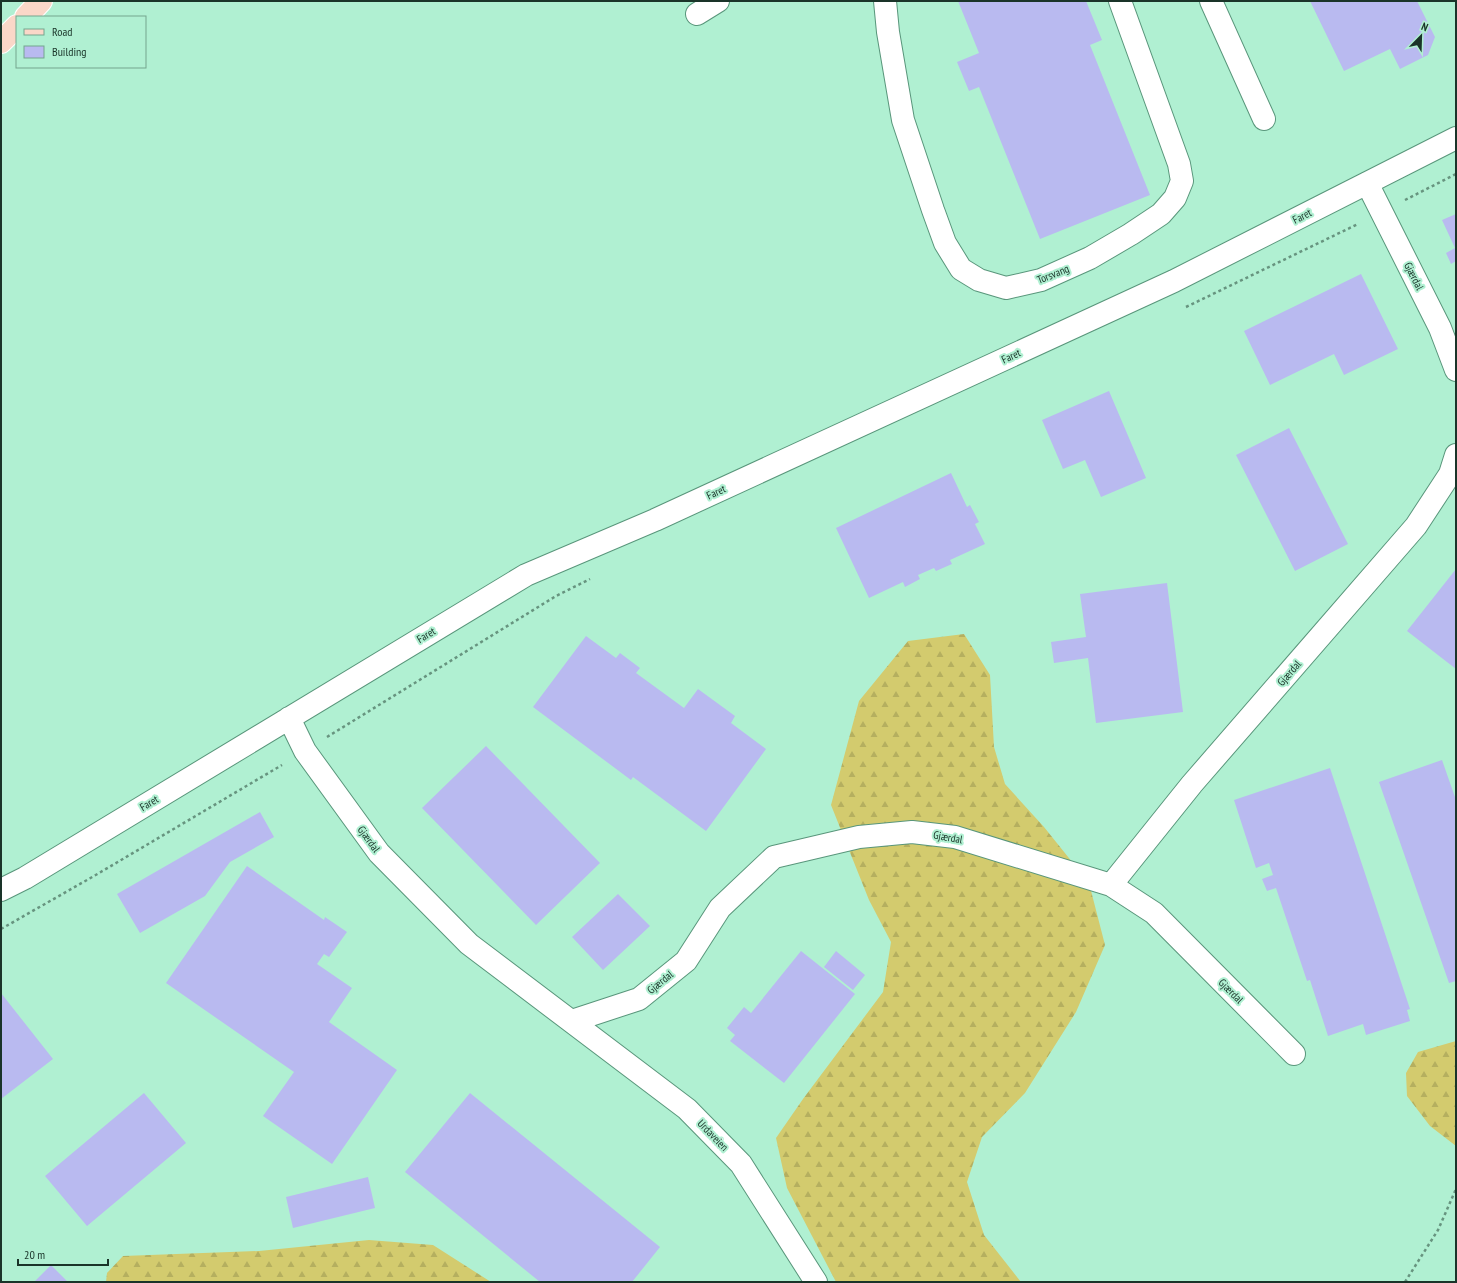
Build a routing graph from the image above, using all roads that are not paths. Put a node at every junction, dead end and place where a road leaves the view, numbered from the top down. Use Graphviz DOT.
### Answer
graph roads {
  1 [pos="42,1"];
  2 [pos="718,1"];
  3 [pos="885,1"];
  4 [pos="1120,1"];
  5 [pos="1211,1"];
  6 [pos="697,14"];
  7 [pos="27,16"];
  8 [pos="16,27"];
  9 [pos="1,42"];
  10 [pos="1264,119"];
  11 [pos="1456,138"];
  12 [pos="1367,183"];
  13 [pos="1456,370"];
  14 [pos="1456,455"];
  15 [pos="289,718"];
  16 [pos="1111,885"];
  17 [pos="1,890"];
  18 [pos="572,1021"];
  19 [pos="1294,1054"];
  20 [pos="816,1282"];
  1 -- 7 [label="main road"];
  2 -- 6 [label="street"];
  3 -- 4 [label="street, Torsvang"];
  5 -- 10 [label="street"];
  8 -- 9 [label="main road"];
  11 -- 12 [label="street, Faret"];
  12 -- 13 [label="street, Gjærdal"];
  12 -- 15 [label="street, Faret"];
  14 -- 16 [label="street, Gjærdal"];
  15 -- 17 [label="street, Faret"];
  15 -- 18 [label="street, Gjærdal"];
  16 -- 18 [label="street, Gjærdal"];
  16 -- 19 [label="street, Gjærdal"];
  18 -- 20 [label="street, Urdaveien"];
}
